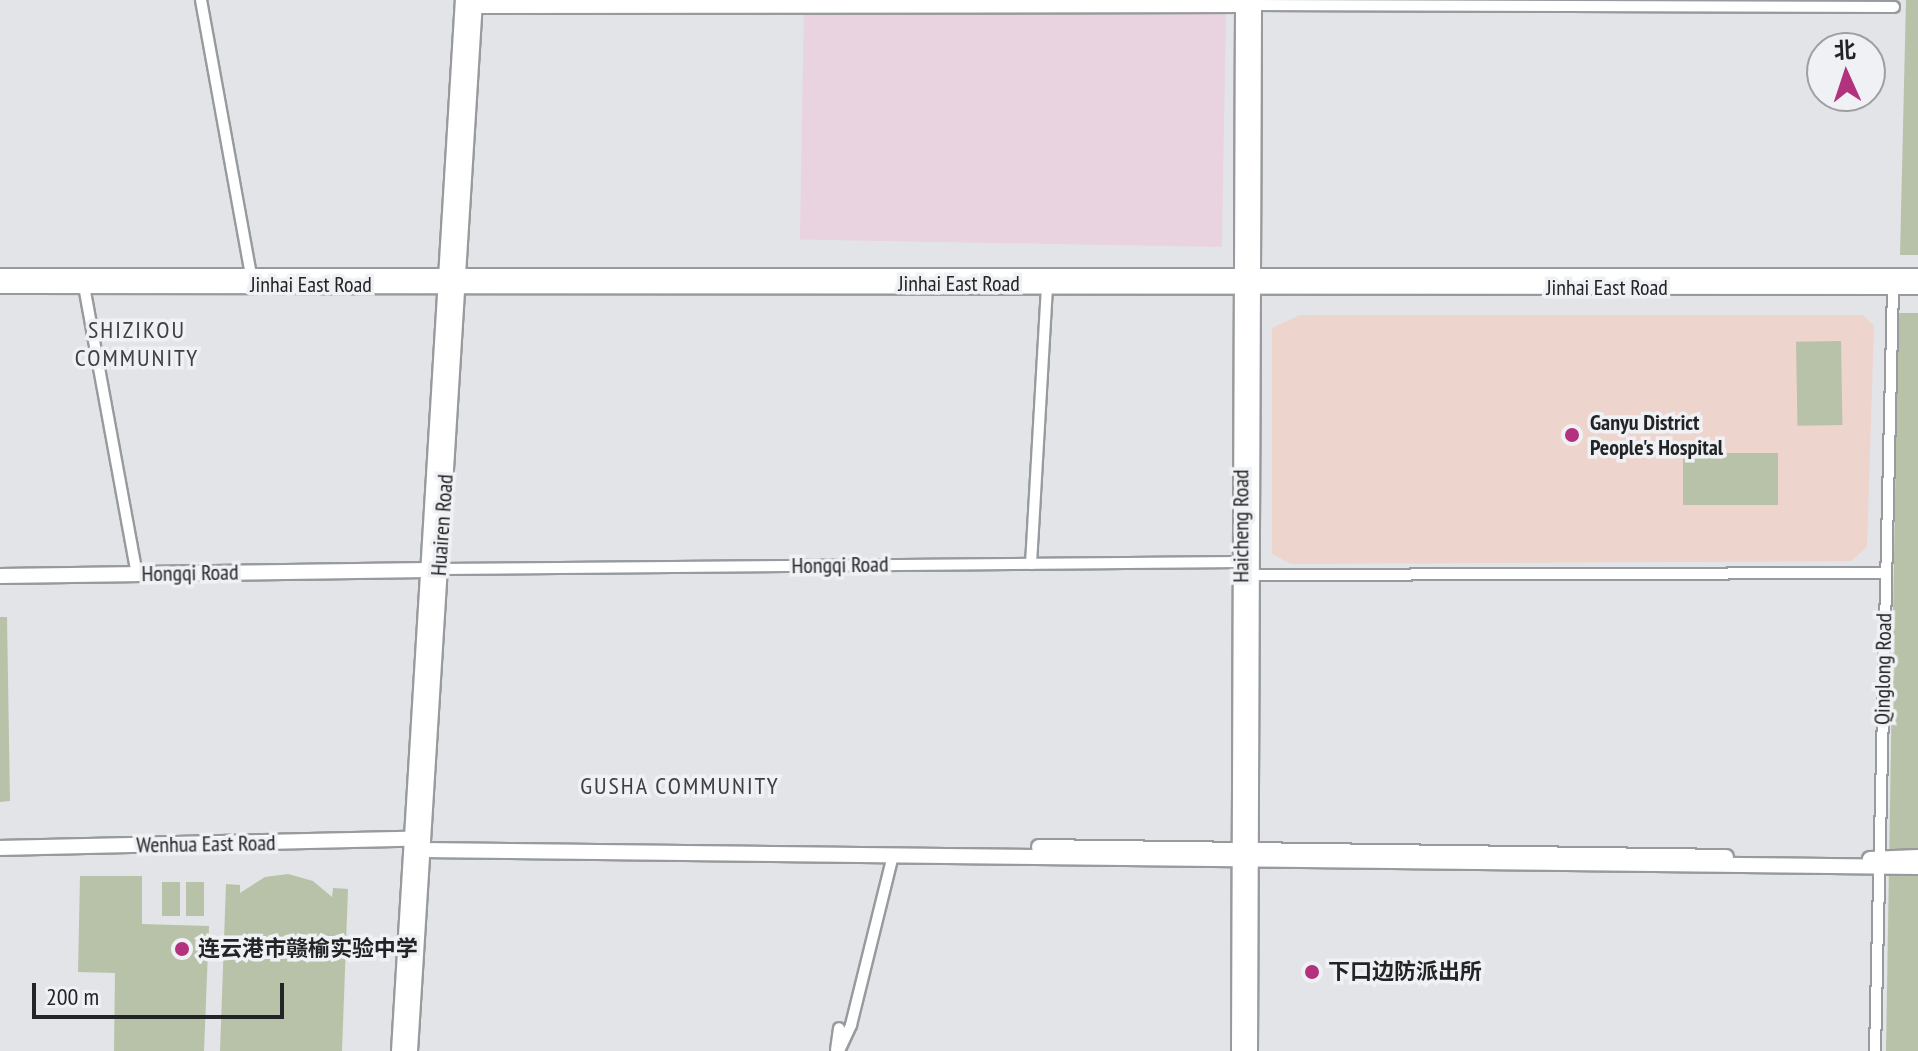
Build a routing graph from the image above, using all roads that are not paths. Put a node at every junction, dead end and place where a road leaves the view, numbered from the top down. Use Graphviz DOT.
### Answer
graph roads {
  1 [pos="201,0"];
  2 [pos="471,2"];
  3 [pos="1248,2"];
  4 [pos="1894,7"];
  5 [pos="251,275"];
  6 [pos="0,276"];
  7 [pos="1918,276"];
  8 [pos="452,280"];
  9 [pos="1247,281"];
  10 [pos="1047,284"];
  11 [pos="0,286"];
  12 [pos="84,286"];
  13 [pos="1893,287"];
  14 [pos="1918,287"];
  15 [pos="1241,562"];
  16 [pos="1031,564"];
  17 [pos="434,569"];
  18 [pos="1884,573"];
  19 [pos="137,574"];
  20 [pos="1252,575"];
  21 [pos="0,576"];
  22 [pos="419,844"];
  23 [pos="0,848"];
  24 [pos="1245,854"];
  25 [pos="893,855"];
  26 [pos="1918,857"];
  27 [pos="1880,864"];
  28 [pos="1918,867"];
  29 [pos="839,1028"];
  30 [pos="399,1051"];
  31 [pos="410,1051"];
  32 [pos="838,1051"];
  33 [pos="1239,1051"];
  34 [pos="1250,1051"];
  35 [pos="1875,1051"];
  1 -- 5 [label="street"];
  2 -- 3 [label="main road"];
  2 -- 8 [label="main road, Huairen Road"];
  3 -- 4 [label="street"];
  3 -- 9 [label="main road, Haicheng Road"];
  5 -- 6 [label="main road, Jinhai East Road"];
  5 -- 8 [label="main road, Jinhai East Road"];
  7 -- 9 [label="main road, Jinhai East Road"];
  8 -- 9 [label="main road, Jinhai East Road"];
  8 -- 10 [label="main road, Jinhai East Road"];
  8 -- 12 [label="main road, Jinhai East Road"];
  8 -- 17 [label="main road, Huairen Road"];
  9 -- 10 [label="main road, Jinhai East Road"];
  9 -- 13 [label="main road, Jinhai East Road"];
  9 -- 15 [label="main road, Haicheng Road"];
  9 -- 20 [label="main road, Haicheng Road"];
  10 -- 16 [label="street"];
  11 -- 12 [label="main road, Jinhai East Road"];
  12 -- 19 [label="street"];
  13 -- 14 [label="main road, Jinhai East Road"];
  13 -- 18 [label="street, Qinglong Road"];
  15 -- 16 [label="street, Hongqi Road"];
  15 -- 24 [label="main road, Haicheng Road"];
  16 -- 17 [label="street, Hongqi Road"];
  17 -- 19 [label="main road, Hongqi Road"];
  17 -- 22 [label="main road, Huairen Road"];
  18 -- 20 [label="street"];
  18 -- 27 [label="street, Qinglong Road"];
  19 -- 21 [label="main road, Hongqi Road"];
  20 -- 24 [label="main road, Haicheng Road"];
  22 -- 23 [label="main road, Wenhua East Road"];
  22 -- 24 [label="main road"];
  22 -- 25 [label="main road"];
  22 -- 30 [label="main road, Huairen Road"];
  22 -- 31 [label="main road, Huairen Road"];
  24 -- 25 [label="main road"];
  24 -- 27 [label="main road"];
  24 -- 33 [label="main road, Haicheng Road"];
  24 -- 34 [label="main road, Haicheng Road"];
  25 -- 32 [label="street"];
  26 -- 27 [label="main road"];
  27 -- 28 [label="main road"];
  27 -- 35 [label="street, Qinglong Road"];
  29 -- 32 [label="street"];
}
